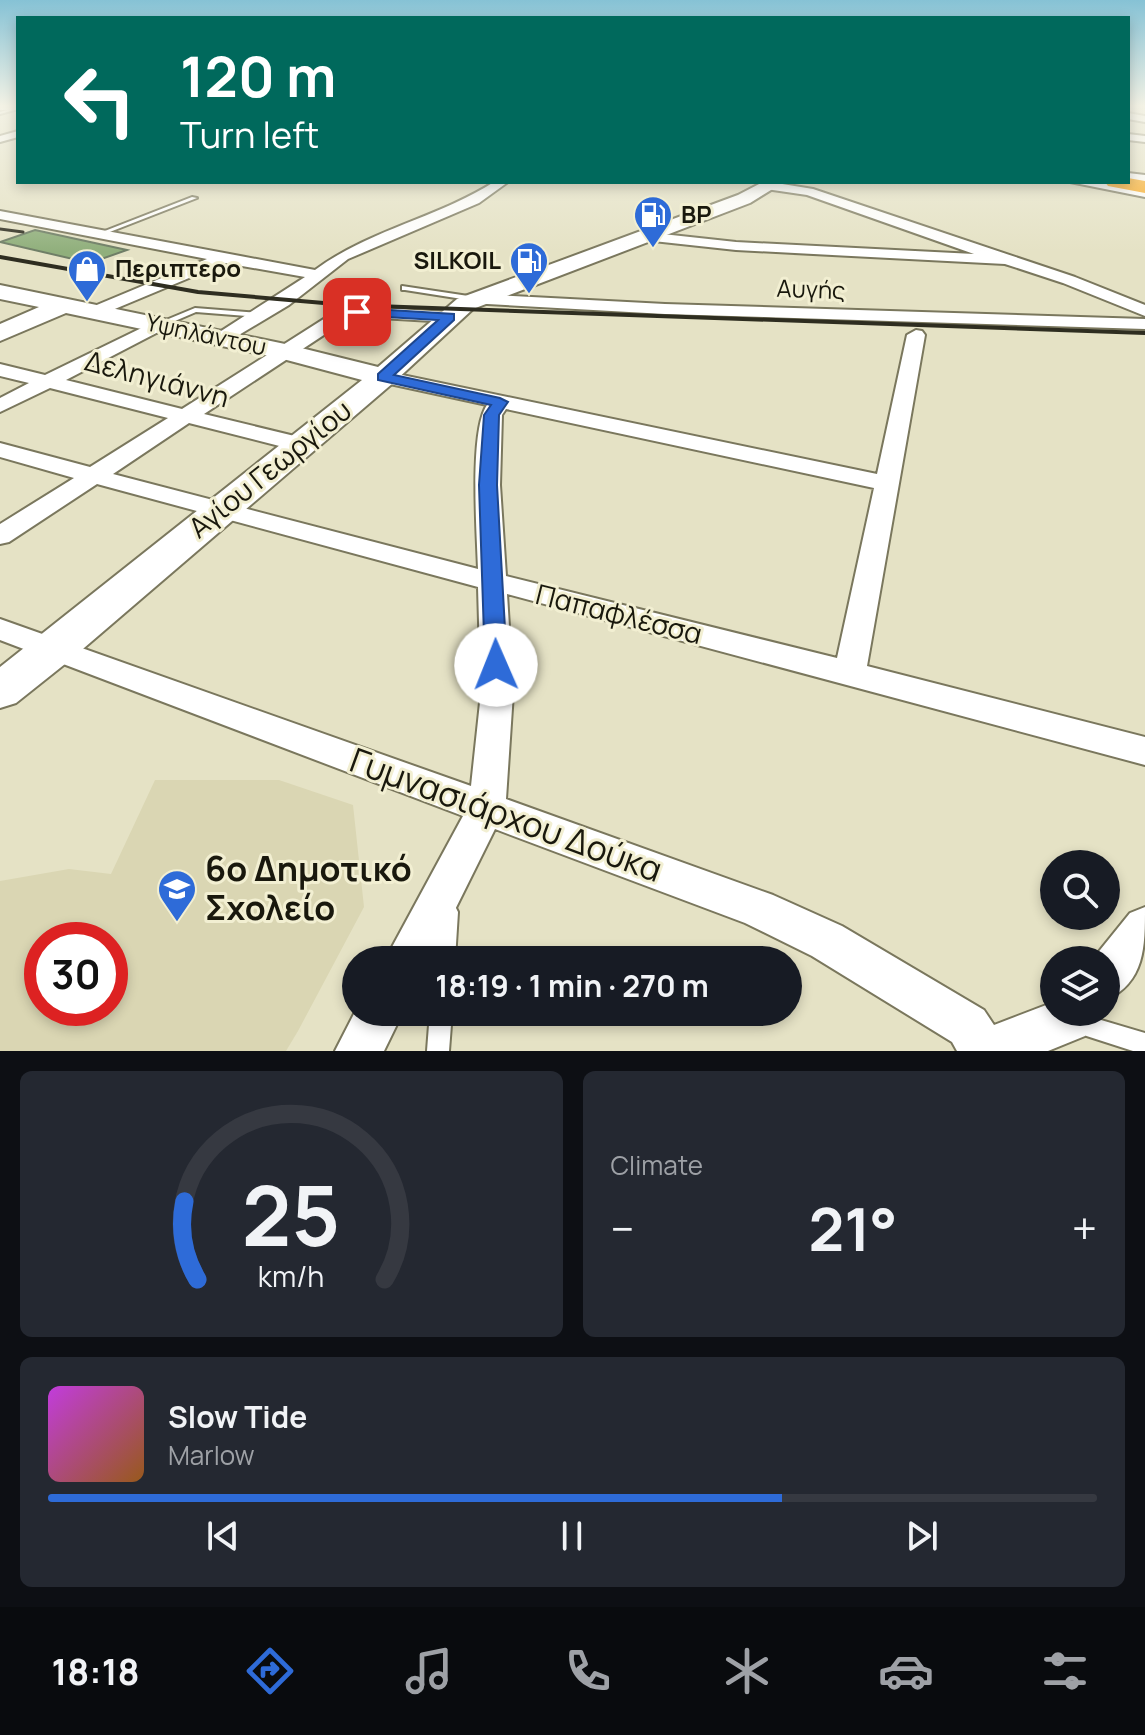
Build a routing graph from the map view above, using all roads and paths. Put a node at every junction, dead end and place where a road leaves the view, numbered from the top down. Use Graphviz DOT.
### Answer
graph roads {
  1 [pos="499,184"];
  2 [pos="773,184"];
  3 [pos="1089,184"];
  4 [pos="1145,193"];
  5 [pos="194,198"];
  6 [pos="0,215"];
  7 [pos="100,234"];
  8 [pos="644,236"];
  9 [pos="223,258"];
  10 [pos="1006,260"];
  11 [pos="319,275"];
  12 [pos="405,288"];
  13 [pos="0,290"];
  14 [pos="475,299"];
  15 [pos="66,304"];
  16 [pos="98,311"];
  17 [pos="1145,311"];
  18 [pos="259,315"];
  19 [pos="449,317"];
  20 [pos="1145,324"];
  21 [pos="158,325"];
  22 [pos="0,333"];
  23 [pos="916,335"];
  24 [pos="222,339"];
  25 [pos="285,352"];
  26 [pos="0,370"];
  27 [pos="383,377"];
  28 [pos="50,380"];
  29 [pos="500,402"];
  30 [pos="0,406"];
  31 [pos="184,416"];
  32 [pos="299,444"];
  33 [pos="0,450"];
  34 [pos="94,477"];
  35 [pos="885,483"];
  36 [pos="217,512"];
  37 [pos="0,536"];
  38 [pos="494,583"];
  39 [pos="0,629"];
  40 [pos="55,649"];
  41 [pos="850,671"];
  42 [pos="0,691"];
  43 [pos="1145,751"];
  44 [pos="487,807"];
  45 [pos="451,877"];
  46 [pos="1145,927"];
  47 [pos="414,946"];
  48 [pos="446,946"];
  49 [pos="1120,960"];
  50 [pos="372,1026"];
  51 [pos="440,1026"];
  52 [pos="1048,1026"];
  53 [pos="1099,1026"];
  54 [pos="1145,1044"];
  55 [pos="359,1051"];
  56 [pos="438,1051"];
  57 [pos="985,1051"];
  1 -- 11 [label="street"];
  2 -- 8 [label="main road, Αγίου Γεωργίου"];
  2 -- 10 [label="street"];
  3 -- 4 [label="street"];
  5 -- 7 [label="lane"];
  6 -- 7 [label="street"];
  7 -- 9 [label="street"];
  8 -- 10 [label="street"];
  8 -- 14 [label="main road, Αγίου Γεωργίου"];
  9 -- 11 [label="street"];
  9 -- 16 [label="street"];
  10 -- 17 [label="street"];
  11 -- 18 [label="street"];
  12 -- 14 [label="lane"];
  13 -- 15 [label="main road, Υψηλάντου"];
  14 -- 19 [label="main road, Αγίου Γεωργίου"];
  14 -- 20 [label="street, Αυγής"];
  15 -- 16 [label="main road, Υψηλάντου"];
  15 -- 22 [label="main road"];
  16 -- 21 [label="main road, Υψηλάντου"];
  18 -- 21 [label="lane"];
  18 -- 24 [label="street"];
  19 -- 25 [label="street"];
  19 -- 27 [label="main road, Αγίου Γεωργίου"];
  21 -- 24 [label="main road, Υψηλάντου"];
  21 -- 28 [label="street"];
  23 -- 35 [label="street"];
  24 -- 25 [label="main road, Υψηλάντου"];
  25 -- 27 [label="main road, Υψηλάντου"];
  25 -- 31 [label="street"];
  26 -- 28 [label="street, Δεληγιάννη"];
  27 -- 29 [label="street"];
  27 -- 32 [label="main road, Αγίου Γεωργίου"];
  28 -- 30 [label="street"];
  28 -- 31 [label="street, Δεληγιάννη"];
  29 -- 35 [label="street"];
  29 -- 38 [label="street"];
  31 -- 32 [label="street, Δεληγιάννη"];
  31 -- 34 [label="street"];
  32 -- 36 [label="main road, Αγίου Γεωργίου"];
  33 -- 34 [label="street, Παπαφλέσσα"];
  34 -- 36 [label="street, Παπαφλέσσα"];
  34 -- 37 [label="street"];
  35 -- 41 [label="street"];
  36 -- 38 [label="street, Παπαφλέσσα"];
  36 -- 40 [label="main road, Αγίου Γεωργίου"];
  38 -- 41 [label="street, Παπαφλέσσα"];
  38 -- 44 [label="street"];
  39 -- 40 [label="street, Γυμνασιάρχου Δούκα"];
  40 -- 42 [label="main road, Αγίου Γεωργίου"];
  40 -- 44 [label="street, Γυμνασιάρχου Δούκα"];
  41 -- 43 [label="street, Παπαφλέσσα"];
  44 -- 45 [label="street"];
  44 -- 57 [label="street, Γυμνασιάρχου Δούκα"];
  45 -- 47 [label="street"];
  45 -- 48 [label="lane"];
  46 -- 49 [label="street"];
  50 -- 55 [label="street"];
  51 -- 56 [label="lane"];
  52 -- 57 [label="street"];
  53 -- 54 [label="lane"];
}
